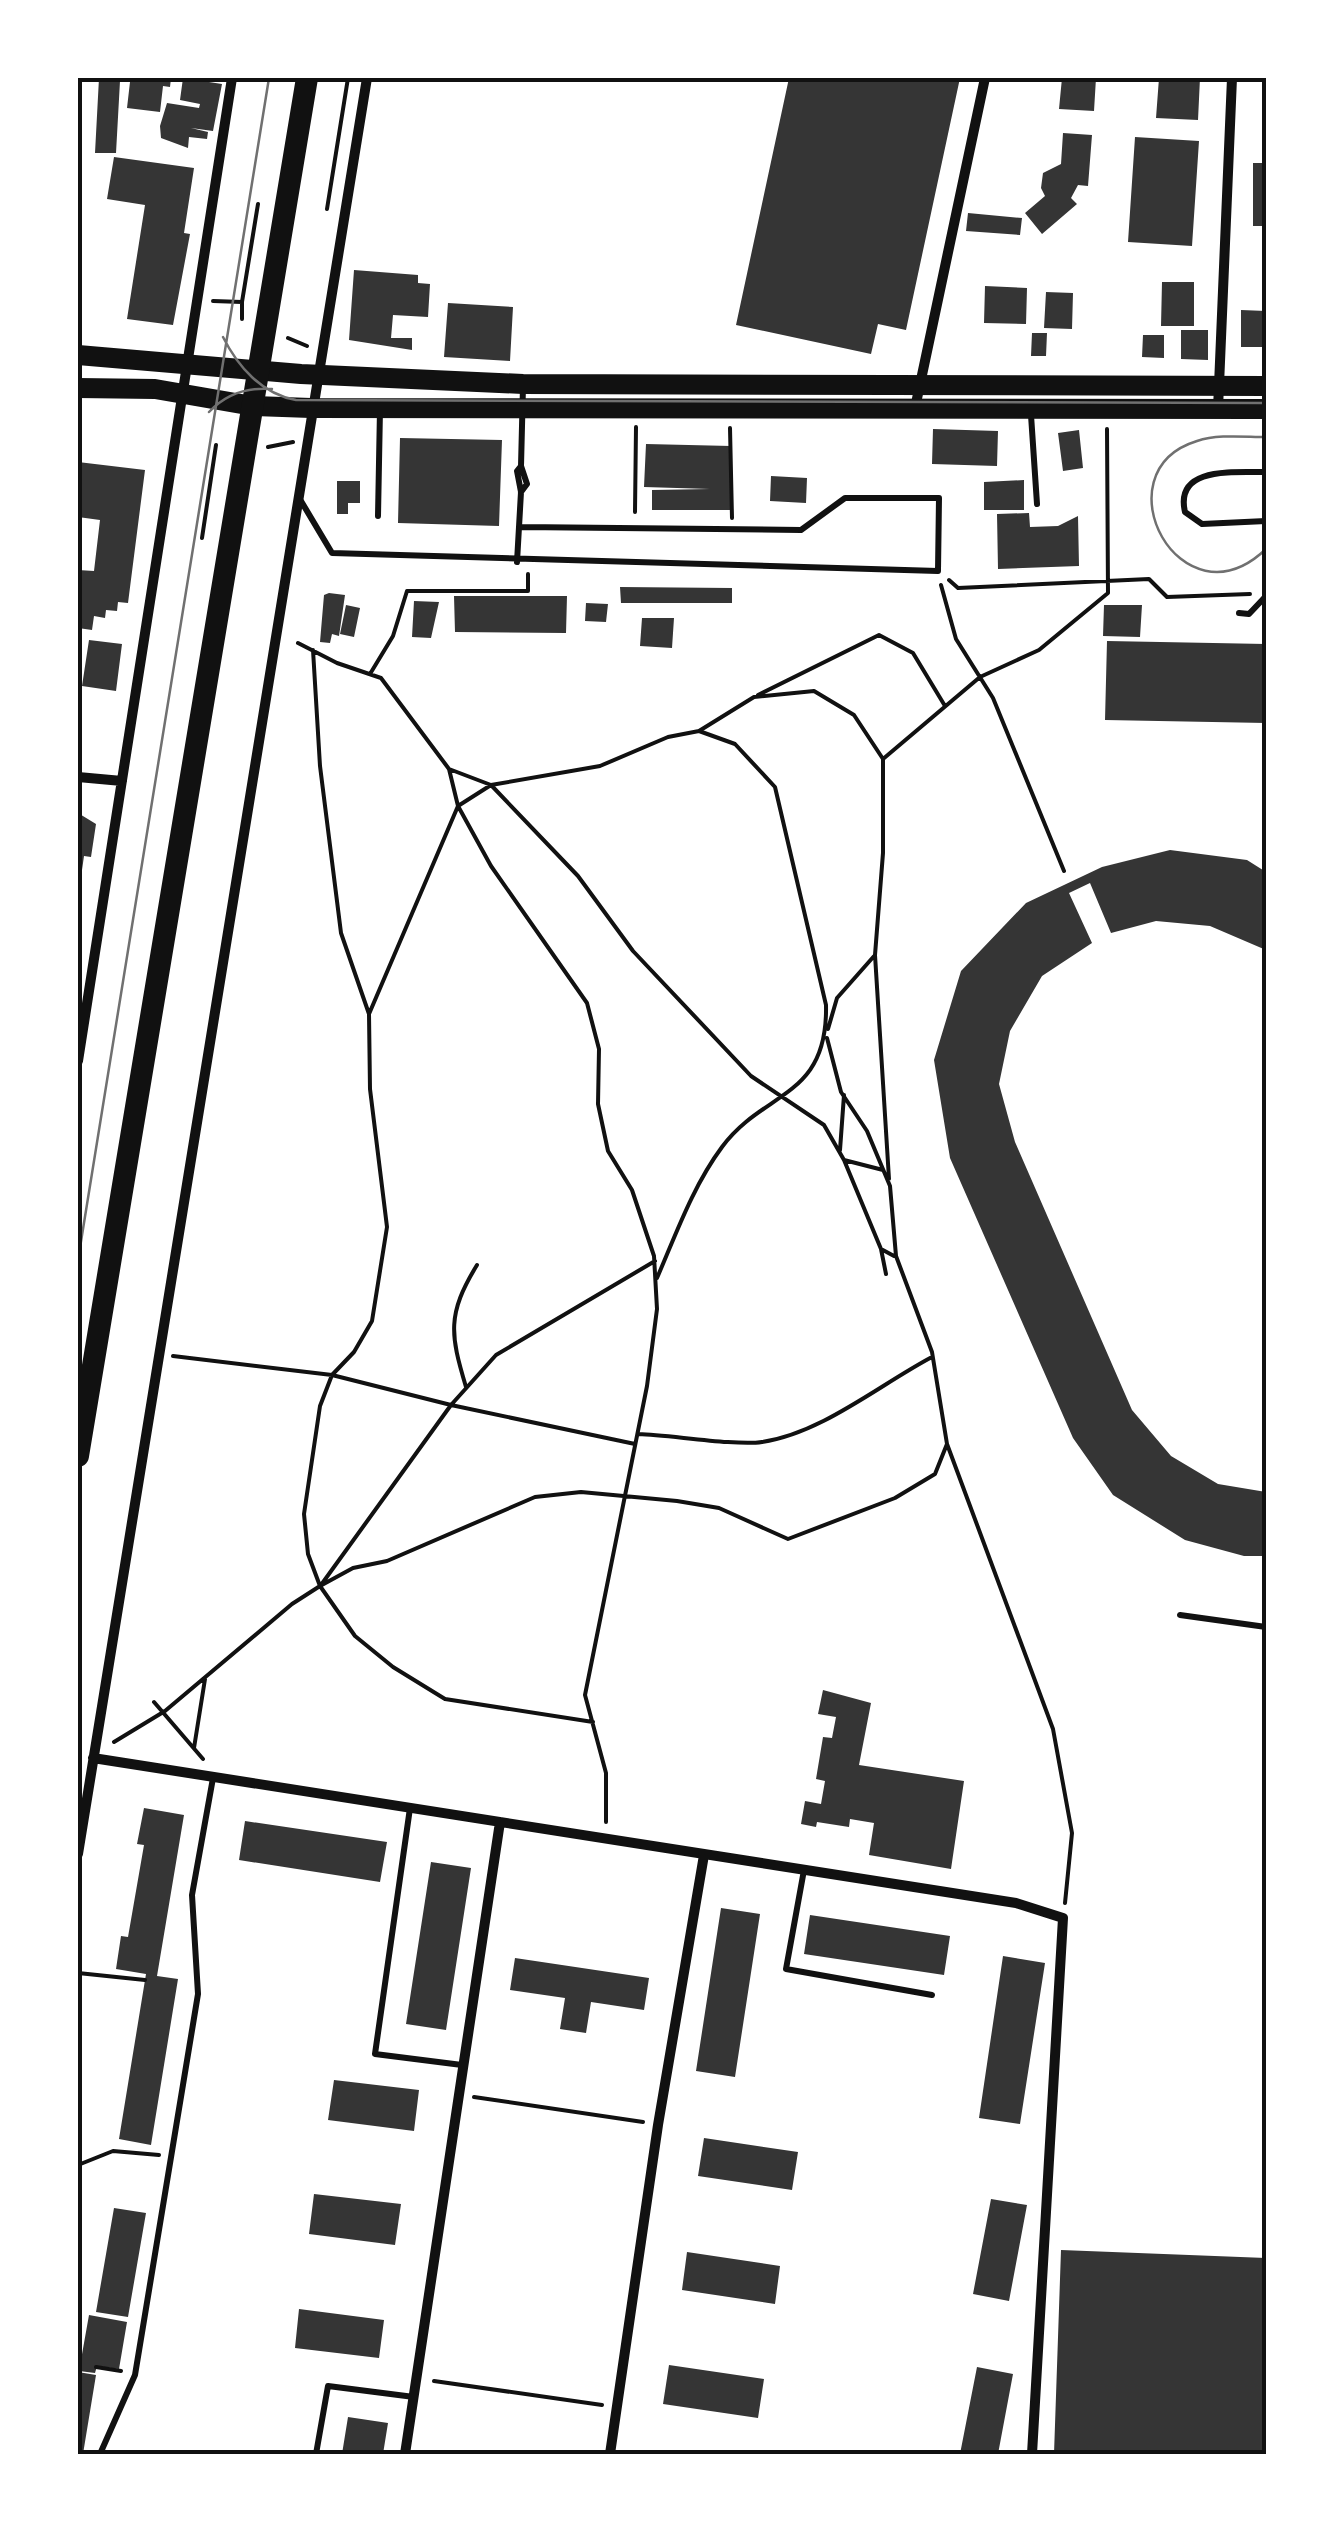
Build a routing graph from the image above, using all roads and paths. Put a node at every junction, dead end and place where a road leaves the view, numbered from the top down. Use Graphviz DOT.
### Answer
graph roads {
  1 [pos="232,78"];
  2 [pos="307,78"];
  3 [pos="367,78"];
  4 [pos="985,78"];
  5 [pos="1232,78"];
  6 [pos="258,204"];
  7 [pos="212,301"];
  8 [pos="242,302"];
  9 [pos="242,320"];
  10 [pos="284,337"];
  11 [pos="306,345"];
  12 [pos="78,356"];
  13 [pos="187,366"];
  14 [pos="259,372"];
  15 [pos="317,375"];
  16 [pos="523,384"];
  17 [pos="920,386"];
  18 [pos="1218,386"];
  19 [pos="1266,386"];
  20 [pos="78,388"];
  21 [pos="183,393"];
  22 [pos="253,406"];
  23 [pos="311,408"];
  24 [pos="380,408"];
  25 [pos="522,408"];
  26 [pos="915,408"];
  27 [pos="1031,408"];
  28 [pos="1218,409"];
  29 [pos="1266,409"];
  30 [pos="636,422"];
  31 [pos="730,423"];
  32 [pos="1106,427"];
  33 [pos="294,441"];
  34 [pos="216,445"];
  35 [pos="263,448"];
  36 [pos="1266,472"];
  37 [pos="298,495"];
  38 [pos="1037,504"];
  39 [pos="378,516"];
  40 [pos="1266,520"];
  41 [pos="521,527"];
  42 [pos="634,528"];
  43 [pos="732,529"];
  44 [pos="202,538"];
  45 [pos="517,562"];
  46 [pos="529,562"];
  47 [pos="938,571"];
  48 [pos="1108,581"];
  49 [pos="1266,595"];
  50 [pos="1239,613"];
  51 [pos="298,643"];
  52 [pos="313,649"];
  53 [pos="370,674"];
  54 [pos="980,678"];
  55 [pos="754,697"];
  56 [pos="945,706"];
  57 [pos="699,731"];
  58 [pos="883,759"];
  59 [pos="449,769"];
  60 [pos="78,777"];
  61 [pos="122,782"];
  62 [pos="491,786"];
  63 [pos="458,806"];
  64 [pos="1064,871"];
  65 [pos="875,955"];
  66 [pos="369,1014"];
  67 [pos="826,1037"];
  68 [pos="78,1061"];
  69 [pos="844,1095"];
  70 [pos="784,1099"];
  71 [pos="840,1152"];
  72 [pos="844,1160"];
  73 [pos="886,1171"];
  74 [pos="881,1250"];
  75 [pos="896,1256"];
  76 [pos="655,1261"];
  77 [pos="477,1265"];
  78 [pos="886,1274"];
  79 [pos="657,1278"];
  80 [pos="160,1354"];
  81 [pos="932,1356"];
  82 [pos="332,1375"];
  83 [pos="466,1387"];
  84 [pos="451,1405"];
  85 [pos="640,1434"];
  86 [pos="635,1444"];
  87 [pos="947,1444"];
  88 [pos="78,1456"];
  89 [pos="626,1494"];
  90 [pos="320,1586"];
  91 [pos="1180,1615"];
  92 [pos="1266,1628"];
  93 [pos="205,1679"];
  94 [pos="154,1702"];
  95 [pos="165,1711"];
  96 [pos="593,1722"];
  97 [pos="110,1744"];
  98 [pos="194,1748"];
  99 [pos="93,1758"];
  100 [pos="215,1777"];
  101 [pos="410,1808"];
  102 [pos="500,1822"];
  103 [pos="606,1839"];
  104 [pos="78,1854"];
  105 [pos="704,1854"];
  106 [pos="804,1870"];
  107 [pos="1064,1918"];
  108 [pos="78,1973"];
  109 [pos="145,1980"];
  110 [pos="932,1995"];
  111 [pos="462,2065"];
  112 [pos="458,2094"];
  113 [pos="658,2124"];
  114 [pos="171,2156"];
  115 [pos="78,2165"];
  116 [pos="96,2367"];
  117 [pos="135,2374"];
  118 [pos="417,2378"];
  119 [pos="414,2397"];
  120 [pos="617,2407"];
  121 [pos="100,2454"];
  122 [pos="316,2454"];
  123 [pos="405,2454"];
  124 [pos="610,2454"];
  125 [pos="1032,2454"];
  1 -- 13 [label="street"];
  2 -- 14 [label="main road"];
  3 -- 15 [label="street"];
  4 -- 17 [label="street"];
  5 -- 18 [label="street"];
  6 -- 8 [label="path"];
  7 -- 8 [label="path"];
  8 -- 9 [label="path"];
  10 -- 11 [label="path"];
  12 -- 13 [label="main road"];
  13 -- 14 [label="main road"];
  13 -- 21 [label="street"];
  14 -- 15 [label="main road"];
  14 -- 22 [label="main road"];
  15 -- 16 [label="main road"];
  15 -- 23 [label="street"];
  16 -- 17 [label="main road"];
  16 -- 25 [label="lane"];
  17 -- 18 [label="main road"];
  17 -- 26 [label="street"];
  18 -- 19 [label="main road"];
  18 -- 28 [label="street"];
  20 -- 21 [label="main road"];
  21 -- 22 [label="main road"];
  21 -- 61 [label="street"];
  22 -- 23 [label="main road"];
  22 -- 88 [label="main road"];
  23 -- 24 [label="main road"];
  23 -- 37 [label="street"];
  24 -- 25 [label="main road"];
  24 -- 39 [label="lane"];
  25 -- 26 [label="main road"];
  25 -- 41 [label="lane"];
  26 -- 27 [label="main road"];
  27 -- 28 [label="main road"];
  27 -- 38 [label="lane"];
  28 -- 29 [label="main road"];
  30 -- 42 [label="path"];
  31 -- 43 [label="path"];
  32 -- 48 [label="path"];
  33 -- 35 [label="path"];
  34 -- 44 [label="path"];
  36 -- 40 [label="lane"];
  37 -- 45 [label="lane"];
  37 -- 80 [label="street"];
  41 -- 42 [label="lane"];
  41 -- 45 [label="lane"];
  42 -- 43 [label="lane"];
  43 -- 47 [label="lane"];
  45 -- 46 [label="lane"];
  46 -- 47 [label="lane"];
  46 -- 53 [label="path"];
  47 -- 48 [label="path"];
  47 -- 54 [label="path"];
  48 -- 49 [label="path"];
  48 -- 54 [label="path"];
  49 -- 50 [label="lane"];
  51 -- 52 [label="path"];
  52 -- 53 [label="path"];
  52 -- 66 [label="path"];
  53 -- 59 [label="path"];
  54 -- 56 [label="path"];
  54 -- 64 [label="path"];
  55 -- 56 [label="path"];
  55 -- 57 [label="path"];
  55 -- 58 [label="path"];
  56 -- 58 [label="path"];
  57 -- 62 [label="path"];
  57 -- 67 [label="path"];
  58 -- 65 [label="path"];
  59 -- 62 [label="path"];
  59 -- 63 [label="path"];
  60 -- 61 [label="street"];
  61 -- 68 [label="street"];
  62 -- 63 [label="path"];
  62 -- 70 [label="path"];
  63 -- 66 [label="path"];
  63 -- 76 [label="path"];
  65 -- 67 [label="path"];
  65 -- 73 [label="path"];
  66 -- 82 [label="path"];
  67 -- 69 [label="path"];
  67 -- 70 [label="path"];
  69 -- 71 [label="path"];
  69 -- 73 [label="path"];
  70 -- 71 [label="path"];
  70 -- 79 [label="path"];
  71 -- 72 [label="path"];
  72 -- 73 [label="path"];
  72 -- 74 [label="path"];
  73 -- 75 [label="path"];
  74 -- 75 [label="path"];
  74 -- 78 [label="path"];
  75 -- 81 [label="path"];
  76 -- 79 [label="path"];
  76 -- 83 [label="path"];
  77 -- 83 [label="path"];
  79 -- 85 [label="path"];
  80 -- 82 [label="path"];
  80 -- 99 [label="street"];
  81 -- 85 [label="path"];
  81 -- 87 [label="path"];
  82 -- 84 [label="path"];
  82 -- 90 [label="path"];
  83 -- 84 [label="path"];
  84 -- 86 [label="path"];
  84 -- 90 [label="path"];
  85 -- 86 [label="path"];
  86 -- 89 [label="path"];
  87 -- 89 [label="path"];
  87 -- 107 [label="path"];
  89 -- 90 [label="path"];
  89 -- 96 [label="path"];
  90 -- 93 [label="path"];
  90 -- 96 [label="path"];
  91 -- 92 [label="lane"];
  93 -- 95 [label="path"];
  93 -- 98 [label="path"];
  94 -- 95 [label="path"];
  95 -- 97 [label="path"];
  95 -- 98 [label="path"];
  96 -- 103 [label="path"];
  98 -- 100 [label="path"];
  99 -- 100 [label="street"];
  99 -- 104 [label="street"];
  100 -- 101 [label="street"];
  100 -- 114 [label="lane"];
  101 -- 102 [label="street"];
  101 -- 111 [label="lane"];
  102 -- 103 [label="street"];
  102 -- 111 [label="street"];
  103 -- 105 [label="street"];
  105 -- 106 [label="street"];
  105 -- 113 [label="street"];
  106 -- 107 [label="street"];
  106 -- 110 [label="lane"];
  107 -- 125 [label="street"];
  108 -- 109 [label="path"];
  111 -- 112 [label="street"];
  112 -- 113 [label="path"];
  112 -- 118 [label="street"];
  113 -- 120 [label="street"];
  114 -- 115 [label="path"];
  114 -- 117 [label="lane"];
  116 -- 117 [label="path"];
  117 -- 121 [label="lane"];
  118 -- 119 [label="street"];
  118 -- 120 [label="path"];
  119 -- 122 [label="lane"];
  119 -- 123 [label="street"];
  120 -- 124 [label="street"];
}
